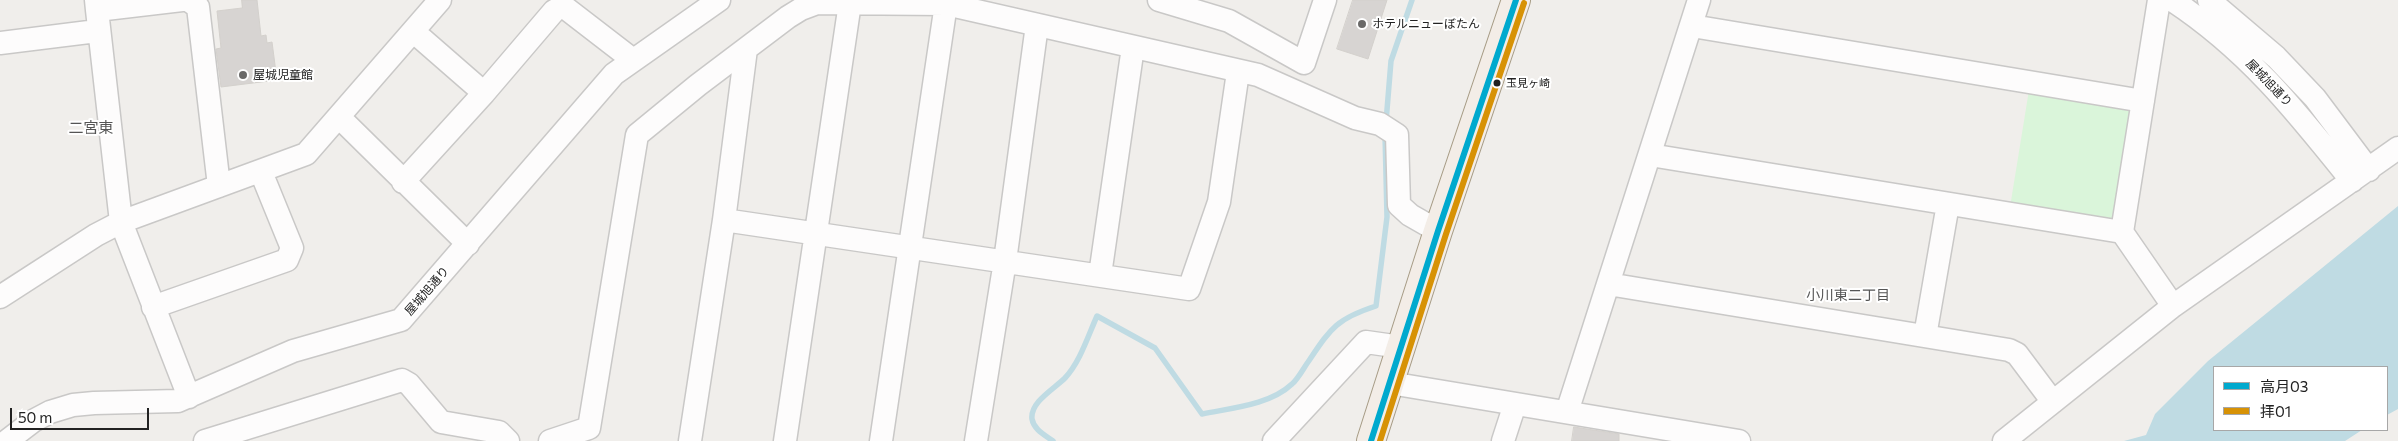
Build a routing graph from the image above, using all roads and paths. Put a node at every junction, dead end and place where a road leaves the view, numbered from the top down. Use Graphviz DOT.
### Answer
graph roads {
  1 [pos="182,0"];
  2 [pos="188,0"];
  3 [pos="440,0"];
  4 [pos="719,0"];
  5 [pos="1159,0"];
  6 [pos="1325,0"];
  7 [pos="1516,0"];
  8 [pos="1699,0"];
  9 [pos="2159,0"];
  10 [pos="2172,0"];
  11 [pos="2208,0"];
  12 [pos="850,3"];
  13 [pos="946,4"];
  14 [pos="1192,5"];
  15 [pos="97,14"];
  16 [pos="1038,25"];
  17 [pos="1692,26"];
  18 [pos="414,32"];
  19 [pos="0,43"];
  20 [pos="1133,47"];
  21 [pos="746,49"];
  22 [pos="633,60"];
  23 [pos="1238,72"];
  24 [pos="484,94"];
  25 [pos="2144,101"];
  26 [pos="340,118"];
  27 [pos="2398,148"];
  28 [pos="1650,155"];
  29 [pos="261,172"];
  30 [pos="2360,176"];
  31 [pos="403,182"];
  32 [pos="219,186"];
  33 [pos="1948,204"];
  34 [pos="724,220"];
  35 [pos="120,222"];
  36 [pos="1438,231"];
  37 [pos="2122,232"];
  38 [pos="816,234"];
  39 [pos="468,244"];
  40 [pos="912,248"];
  41 [pos="1005,261"];
  42 [pos="1100,275"];
  43 [pos="1608,284"];
  44 [pos="0,297"];
  45 [pos="2174,306"];
  46 [pos="153,307"];
  47 [pos="1925,336"];
  48 [pos="1401,347"];
  49 [pos="1390,383"];
  50 [pos="189,397"];
  51 [pos="2052,402"];
  52 [pos="1515,404"];
  53 [pos="1567,412"];
  54 [pos="588,434"];
  55 [pos="8,435"];
  56 [pos="205,441"];
  57 [pos="508,441"];
  58 [pos="550,441"];
  59 [pos="690,441"];
  60 [pos="785,441"];
  61 [pos="881,441"];
  62 [pos="976,441"];
  63 [pos="1274,441"];
  64 [pos="1371,441"];
  65 [pos="1503,441"];
  66 [pos="1739,441"];
  67 [pos="2004,441"];
  1 -- 15 [label="street"];
  2 -- 32 [label="street"];
  3 -- 18 [label="street"];
  4 -- 22 [label="street, 屋城旭通り"];
  5 -- 14 [label="street"];
  6 -- 14 [label="street"];
  7 -- 36 [label="main road"];
  8 -- 17 [label="street"];
  9 -- 25 [label="street"];
  10 -- 30 [label="street, 屋城旭通り"];
  11 -- 30 [label="street, 屋城旭通り"];
  12 -- 13 [label="street"];
  12 -- 21 [label="street"];
  12 -- 38 [label="street"];
  13 -- 16 [label="street"];
  13 -- 40 [label="street"];
  15 -- 19 [label="street"];
  15 -- 35 [label="street"];
  16 -- 20 [label="street"];
  16 -- 41 [label="street"];
  17 -- 25 [label="street"];
  17 -- 28 [label="street"];
  18 -- 24 [label="street"];
  18 -- 26 [label="street"];
  20 -- 23 [label="street"];
  20 -- 42 [label="street"];
  21 -- 34 [label="street"];
  21 -- 54 [label="street"];
  22 -- 24 [label="street"];
  22 -- 39 [label="street, 屋城旭通り"];
  23 -- 36 [label="street"];
  23 -- 42 [label="street"];
  24 -- 31 [label="street"];
  25 -- 37 [label="street"];
  26 -- 29 [label="street"];
  26 -- 31 [label="street"];
  27 -- 30 [label="street"];
  28 -- 33 [label="street"];
  28 -- 43 [label="street"];
  29 -- 32 [label="street"];
  29 -- 46 [label="street"];
  30 -- 45 [label="street"];
  31 -- 39 [label="street"];
  32 -- 35 [label="street"];
  33 -- 37 [label="street"];
  33 -- 47 [label="street"];
  34 -- 38 [label="street"];
  34 -- 59 [label="street"];
  35 -- 44 [label="street"];
  35 -- 46 [label="street"];
  36 -- 48 [label="main road"];
  37 -- 45 [label="street"];
  38 -- 40 [label="street"];
  38 -- 60 [label="street"];
  39 -- 50 [label="street, 屋城旭通り"];
  40 -- 41 [label="street"];
  40 -- 61 [label="street"];
  41 -- 42 [label="street"];
  41 -- 62 [label="street"];
  43 -- 47 [label="street"];
  43 -- 53 [label="street"];
  45 -- 51 [label="street"];
  46 -- 50 [label="street"];
  47 -- 51 [label="street"];
  48 -- 49 [label="main road"];
  48 -- 63 [label="street"];
  49 -- 52 [label="street"];
  49 -- 64 [label="main road"];
  50 -- 55 [label="street, 屋城旭通り"];
  51 -- 67 [label="street"];
  52 -- 53 [label="street"];
  52 -- 65 [label="street"];
  53 -- 66 [label="street"];
  54 -- 58 [label="street"];
  56 -- 57 [label="street"];
}
